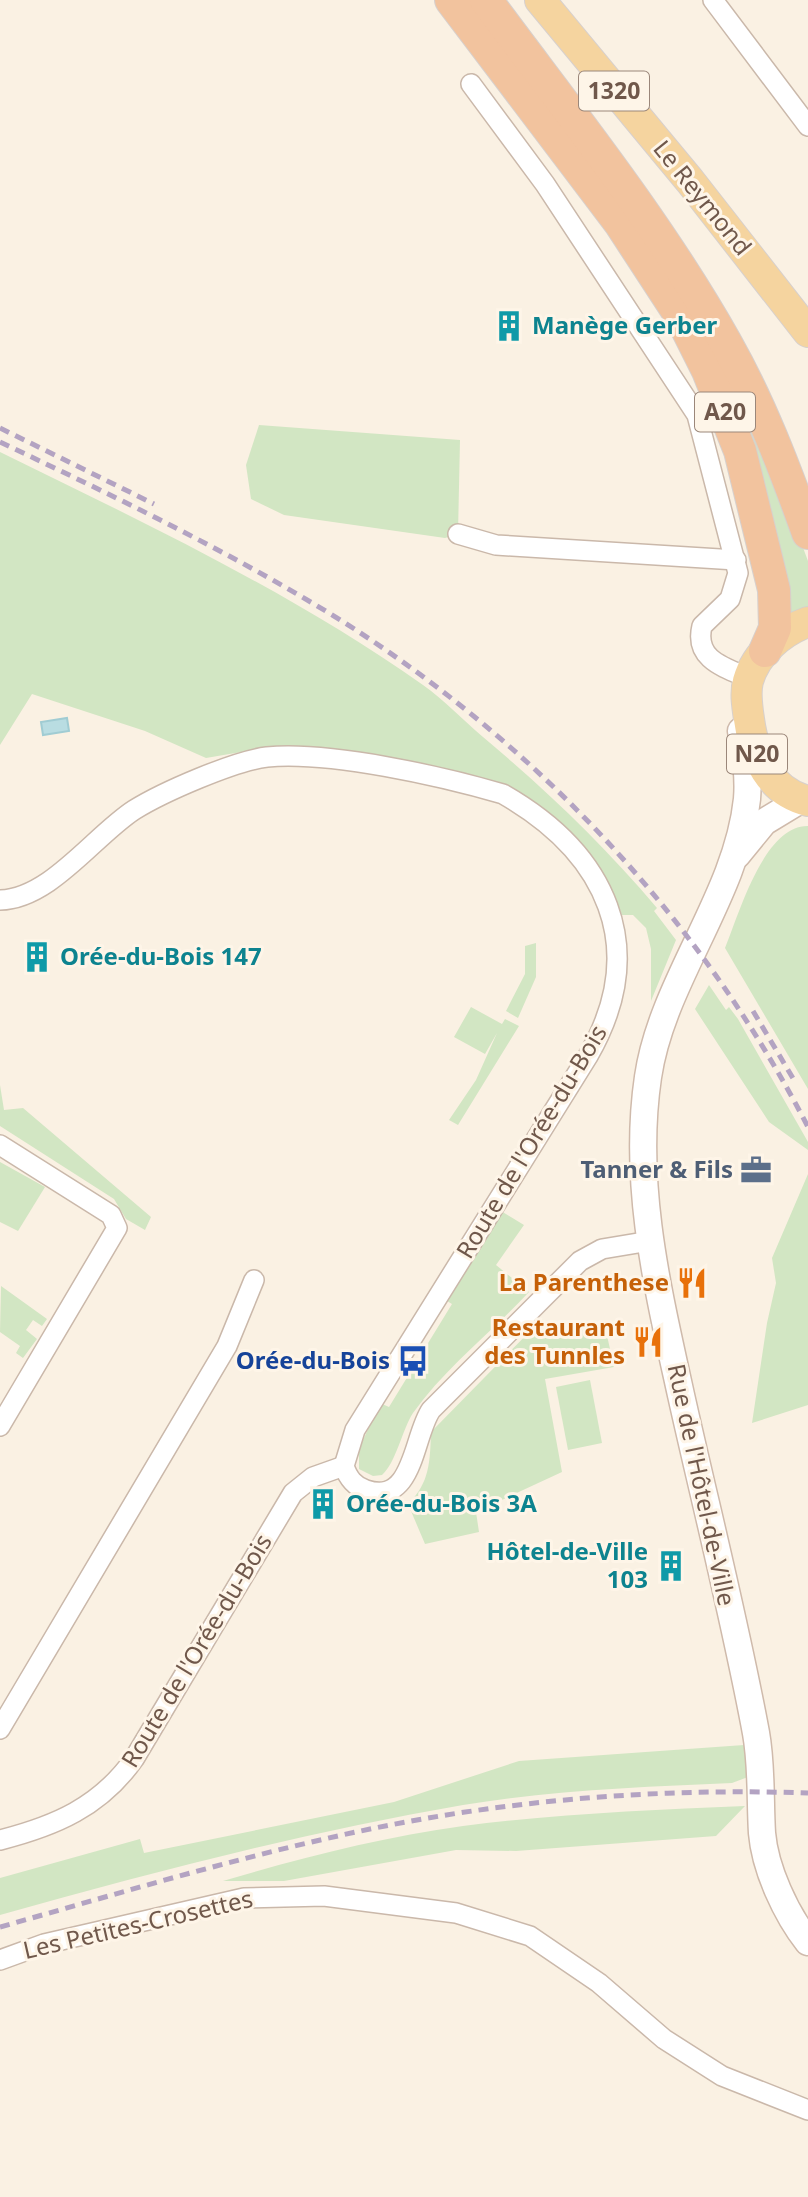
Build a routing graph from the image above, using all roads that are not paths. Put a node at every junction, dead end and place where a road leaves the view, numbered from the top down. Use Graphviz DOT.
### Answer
graph roads {
  1 [pos="451,0"];
  2 [pos="486,0"];
  3 [pos="540,0"];
  4 [pos="713,0"];
  5 [pos="471,85"];
  6 [pos="808,126"];
  7 [pos="808,332"];
  8 [pos="808,533"];
  9 [pos="458,534"];
  10 [pos="736,560"];
  11 [pos="808,622"];
  12 [pos="765,651"];
  13 [pos="748,683"];
  14 [pos="805,800"];
  15 [pos="730,864"];
  16 [pos="0,900"];
  17 [pos="0,1145"];
  18 [pos="650,1241"];
  19 [pos="254,1280"];
  20 [pos="0,1426"];
  21 [pos="344,1466"];
  22 [pos="0,1729"];
  23 [pos="0,1840"];
  24 [pos="808,1942"];
  25 [pos="0,1960"];
  26 [pos="808,2110"];
  1 -- 12 [label="highway, A20"];
  2 -- 8 [label="highway, A20"];
  3 -- 7 [label="main road, Le Reymond / 1320"];
  4 -- 6 [label="street"];
  5 -- 10 [label="street"];
  9 -- 10 [label="street"];
  10 -- 13 [label="street"];
  11 -- 12 [label="main road"];
  12 -- 13 [label="main road"];
  13 -- 14 [label="main road, N20"];
  13 -- 15 [label="main road, Rue de l'Hôtel-de-Ville"];
  14 -- 15 [label="main road, Rue de l'Hôtel-de-Ville"];
  15 -- 18 [label="main road, Rue de l'Hôtel-de-Ville"];
  16 -- 21 [label="street, Route de l'Orée-du-Bois"];
  17 -- 20 [label="street"];
  18 -- 21 [label="street"];
  18 -- 24 [label="main road, Rue de l'Hôtel-de-Ville"];
  19 -- 22 [label="street"];
  21 -- 23 [label="street, Route de l'Orée-du-Bois"];
  25 -- 26 [label="street, Les Petites-Crosettes"];
}
